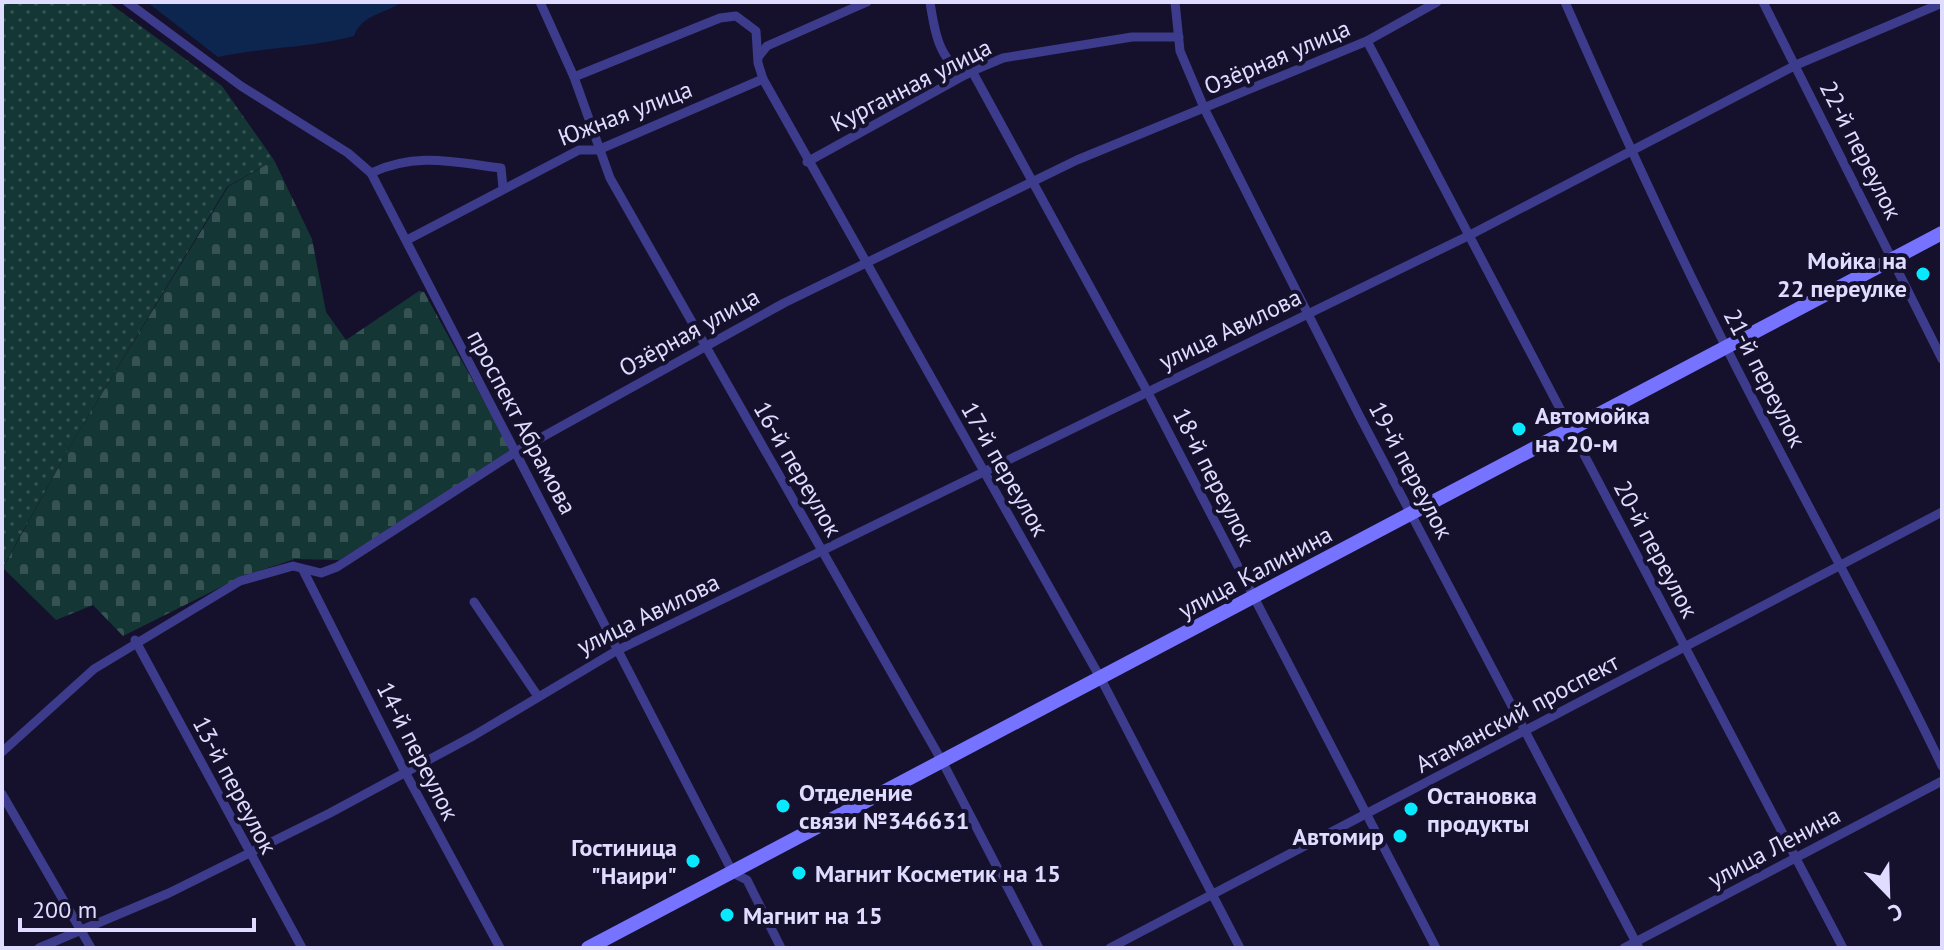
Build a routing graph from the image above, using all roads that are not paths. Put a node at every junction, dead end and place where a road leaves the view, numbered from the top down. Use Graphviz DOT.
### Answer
graph roads {
  1 [pos="127,2"];
  2 [pos="540,2"];
  3 [pos="867,2"];
  4 [pos="930,2"];
  5 [pos="1175,2"];
  6 [pos="1437,2"];
  7 [pos="1565,2"];
  8 [pos="1763,2"];
  9 [pos="1942,3"];
  10 [pos="1179,37"];
  11 [pos="1367,41"];
  12 [pos="758,63"];
  13 [pos="1796,65"];
  14 [pos="970,72"];
  15 [pos="574,77"];
  16 [pos="763,79"];
  17 [pos="1205,110"];
  18 [pos="598,150"];
  19 [pos="1631,152"];
  20 [pos="807,162"];
  21 [pos="371,173"];
  22 [pos="1034,181"];
  23 [pos="503,188"];
  24 [pos="1942,233"];
  25 [pos="1470,235"];
  26 [pos="407,240"];
  27 [pos="1893,259"];
  28 [pos="865,262"];
  29 [pos="1308,315"];
  30 [pos="703,345"];
  31 [pos="1726,348"];
  32 [pos="1942,359"];
  33 [pos="1147,391"];
  34 [pos="1571,430"];
  35 [pos="517,451"];
  36 [pos="983,471"];
  37 [pos="1942,512"];
  38 [pos="1412,514"];
  39 [pos="821,550"];
  40 [pos="1840,566"];
  41 [pos="303,570"];
  42 [pos="1254,597"];
  43 [pos="474,602"];
  44 [pos="135,640"];
  45 [pos="1685,647"];
  46 [pos="616,651"];
  47 [pos="1101,679"];
  48 [pos="537,695"];
  49 [pos="1526,731"];
  50 [pos="2,752"];
  51 [pos="943,763"];
  52 [pos="1942,766"];
  53 [pos="405,772"];
  54 [pos="1942,781"];
  55 [pos="2,794"];
  56 [pos="1368,815"];
  57 [pos="249,853"];
  58 [pos="1794,858"];
  59 [pos="733,873"];
  60 [pos="1213,895"];
  61 [pos="81,929"];
  62 [pos="1637,945"];
  63 [pos="39,948"];
  64 [pos="91,948"];
  65 [pos="302,948"];
  66 [pos="500,948"];
  67 [pos="588,948"];
  68 [pos="781,948"];
  69 [pos="1039,948"];
  70 [pos="1110,948"];
  71 [pos="1240,948"];
  72 [pos="1436,948"];
  73 [pos="1624,948"];
  74 [pos="1843,948"];
  1 -- 21 [label="street, проспект Абрамова"];
  2 -- 15 [label="street, 16-й переулок"];
  3 -- 12 [label="street"];
  4 -- 14 [label="street, 18-й переулок"];
  5 -- 10 [label="street, 19-й переулок"];
  6 -- 11 [label="street, Озёрная улица"];
  7 -- 19 [label="street, 21-й переулок"];
  8 -- 13 [label="street, 22-й переулок"];
  9 -- 13 [label="street, улица Авилова"];
  10 -- 14 [label="street, Курганная улица"];
  10 -- 17 [label="street, 19-й переулок"];
  11 -- 17 [label="street, Озёрная улица"];
  11 -- 25 [label="street, 20-й переулок"];
  12 -- 15 [label="street, 17-й переулок"];
  12 -- 16 [label="street, 17-й переулок"];
  13 -- 19 [label="street, улица Авилова"];
  13 -- 27 [label="street, 22-й переулок"];
  14 -- 20 [label="street, Курганная улица"];
  14 -- 22 [label="street, 18-й переулок"];
  15 -- 18 [label="street, 16-й переулок"];
  16 -- 18 [label="street, Южная улица"];
  16 -- 20 [label="street, 17-й переулок"];
  17 -- 22 [label="street, Озёрная улица"];
  17 -- 29 [label="street, 19-й переулок"];
  18 -- 23 [label="street, Южная улица"];
  18 -- 30 [label="street, 16-й переулок"];
  19 -- 25 [label="street, улица Авилова"];
  19 -- 31 [label="street, 21-й переулок"];
  20 -- 28 [label="street, 17-й переулок"];
  21 -- 23 [label="street"];
  21 -- 26 [label="street, проспект Абрамова"];
  22 -- 28 [label="street, Озёрная улица"];
  22 -- 33 [label="street, 18-й переулок"];
  23 -- 26 [label="street, Южная улица"];
  24 -- 27 [label="main road, улица Калинина"];
  25 -- 29 [label="street, улица Авилова"];
  25 -- 34 [label="street, 20-й переулок"];
  26 -- 35 [label="street, проспект Абрамова"];
  27 -- 31 [label="main road, улица Калинина"];
  27 -- 32 [label="street, 22-й переулок"];
  28 -- 30 [label="street, Озёрная улица"];
  28 -- 36 [label="street, 17-й переулок"];
  29 -- 33 [label="street, улица Авилова"];
  29 -- 38 [label="street, 19-й переулок"];
  30 -- 35 [label="street, Озёрная улица"];
  30 -- 39 [label="street, 16-й переулок"];
  31 -- 34 [label="main road, улица Калинина"];
  31 -- 40 [label="street, 21-й переулок"];
  33 -- 36 [label="street, улица Авилова"];
  33 -- 42 [label="street, 18-й переулок"];
  34 -- 38 [label="main road, улица Калинина"];
  34 -- 45 [label="street, 20-й переулок"];
  35 -- 41 [label="street, Озёрная улица"];
  35 -- 46 [label="street, проспект Абрамова"];
  36 -- 39 [label="street, улица Авилова"];
  36 -- 47 [label="street, 17-й переулок"];
  37 -- 40 [label="street, Атаманский проспект"];
  38 -- 42 [label="main road, улица Калинина"];
  38 -- 49 [label="street, 19-й переулок"];
  39 -- 46 [label="street, улица Авилова"];
  39 -- 51 [label="street, 16-й переулок"];
  40 -- 45 [label="street, Атаманский проспект"];
  40 -- 52 [label="street, 21-й переулок"];
  41 -- 44 [label="street, Озёрная улица"];
  41 -- 53 [label="street, 14-й переулок"];
  42 -- 47 [label="main road, улица Калинина"];
  42 -- 56 [label="street, 18-й переулок"];
  43 -- 48 [label="street"];
  44 -- 50 [label="street, Озёрная улица"];
  44 -- 57 [label="street, 13-й переулок"];
  45 -- 49 [label="street, Атаманский проспект"];
  45 -- 58 [label="street, 20-й переулок"];
  46 -- 48 [label="street, улица Авилова"];
  46 -- 59 [label="street, проспект Абрамова"];
  47 -- 51 [label="main road, улица Калинина"];
  47 -- 60 [label="street, 17-й переулок"];
  48 -- 53 [label="street, улица Авилова"];
  49 -- 56 [label="street, Атаманский проспект"];
  49 -- 62 [label="street, 19-й переулок"];
  51 -- 59 [label="main road, улица Калинина"];
  51 -- 69 [label="street, 16-й переулок"];
  53 -- 57 [label="street, улица Авилова"];
  53 -- 66 [label="street, 14-й переулок"];
  54 -- 58 [label="street, улица Ленина"];
  55 -- 61 [label="street"];
  56 -- 60 [label="street, Атаманский проспект"];
  56 -- 72 [label="street, 18-й переулок"];
  57 -- 61 [label="street, улица Авилова"];
  57 -- 65 [label="street, 13-й переулок"];
  58 -- 62 [label="street, улица Ленина"];
  58 -- 74 [label="street, 20-й переулок"];
  59 -- 67 [label="main road, улица Калинина"];
  59 -- 68 [label="street, проспект Абрамова"];
  60 -- 70 [label="street, Атаманский проспект"];
  60 -- 71 [label="street, 17-й переулок"];
  61 -- 63 [label="street, улица Авилова"];
  61 -- 64 [label="street"];
  62 -- 73 [label="street, улица Ленина"];
}
